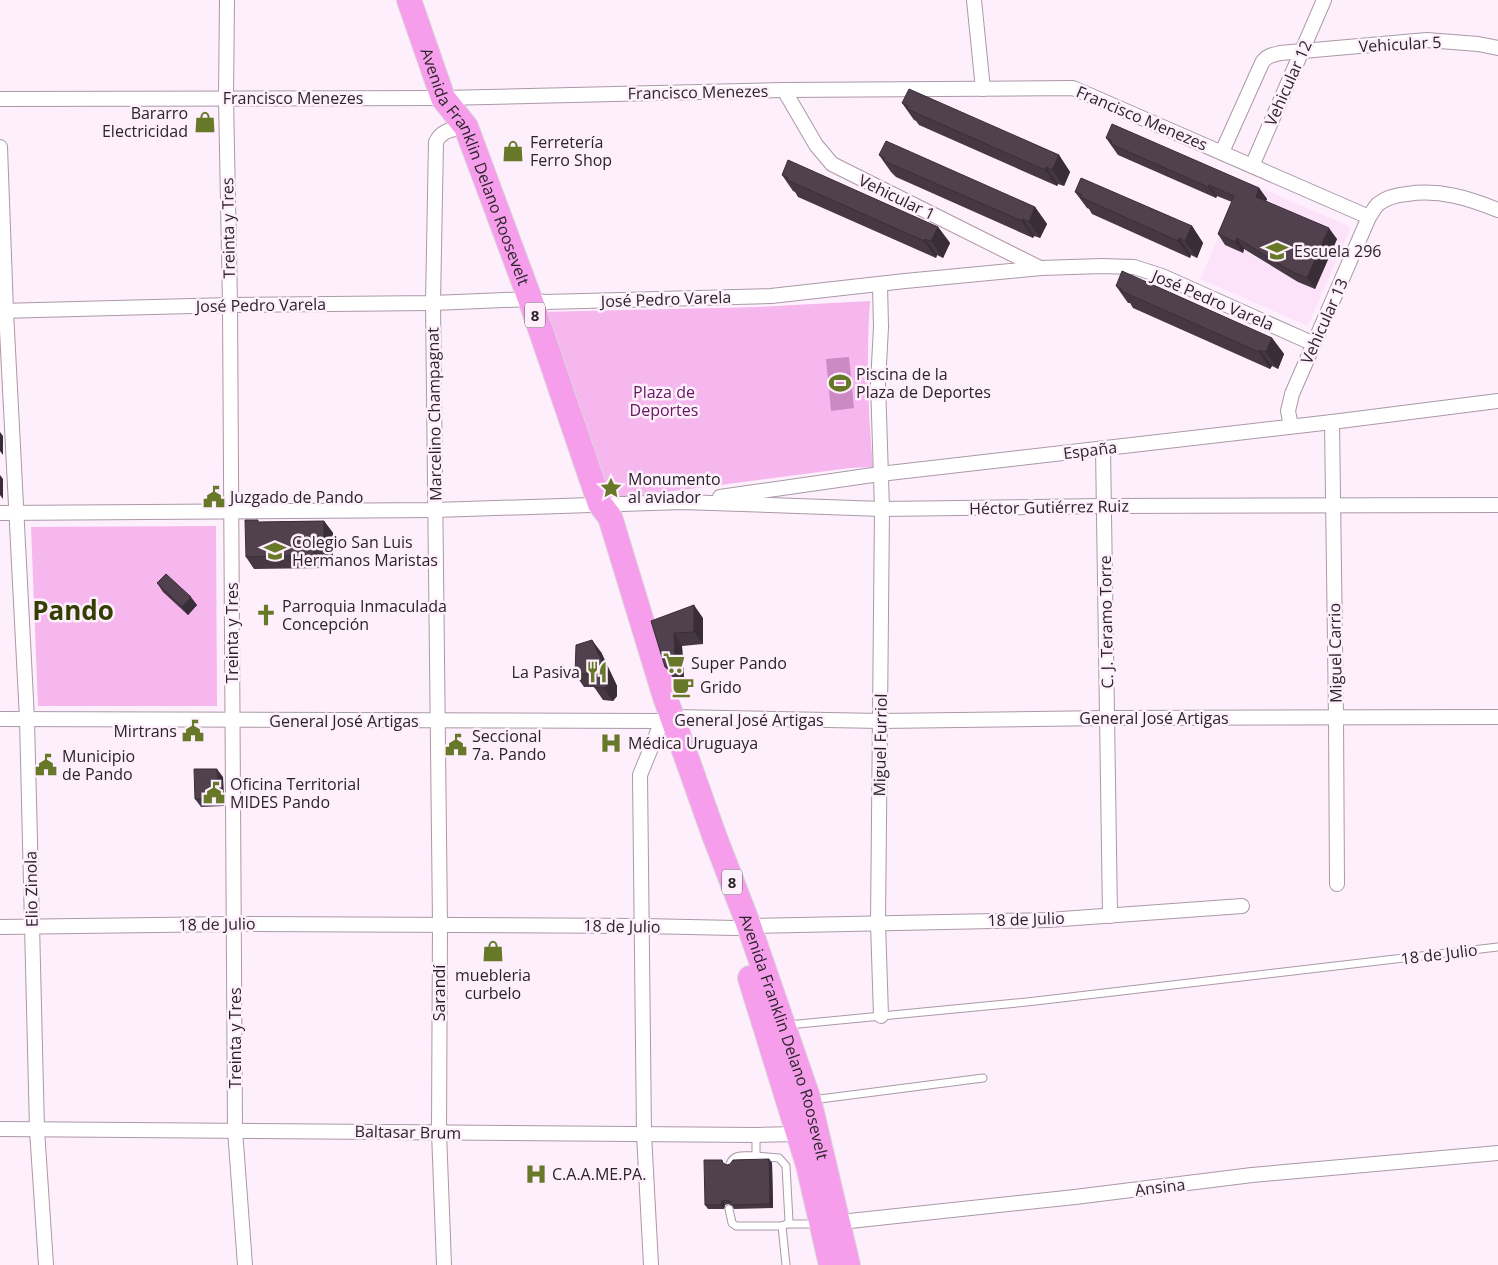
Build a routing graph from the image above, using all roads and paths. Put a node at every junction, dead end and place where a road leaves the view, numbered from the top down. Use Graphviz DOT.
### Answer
graph roads {
  1 [pos="226,0"];
  2 [pos="409,0"];
  3 [pos="974,0"];
  4 [pos="1324,0"];
  5 [pos="1498,48"];
  6 [pos="1302,51"];
  7 [pos="983,89"];
  8 [pos="784,90"];
  9 [pos="226,98"];
  10 [pos="443,98"];
  11 [pos="0,99"];
  12 [pos="466,127"];
  13 [pos="0,147"];
  14 [pos="1222,152"];
  15 [pos="1252,166"];
  16 [pos="1498,210"];
  17 [pos="1369,217"];
  18 [pos="1041,268"];
  19 [pos="880,285"];
  20 [pos="530,299"];
  21 [pos="433,303"];
  22 [pos="230,305"];
  23 [pos="3,311"];
  24 [pos="1314,344"];
  25 [pos="1498,401"];
  26 [pos="1332,422"];
  27 [pos="1291,426"];
  28 [pos="1103,448"];
  29 [pos="880,474"];
  30 [pos="682,502"];
  31 [pos="600,504"];
  32 [pos="1498,505"];
  33 [pos="1104,506"];
  34 [pos="1333,506"];
  35 [pos="882,509"];
  36 [pos="435,510"];
  37 [pos="231,512"];
  38 [pos="0,513"];
  39 [pos="15,513"];
  40 [pos="1336,717"];
  41 [pos="1498,717"];
  42 [pos="1108,718"];
  43 [pos="0,719"];
  44 [pos="27,719"];
  45 [pos="667,719"];
  46 [pos="233,720"];
  47 [pos="880,720"];
  48 [pos="437,721"];
  49 [pos="1337,884"];
  50 [pos="1242,906"];
  51 [pos="1110,916"];
  52 [pos="878,923"];
  53 [pos="234,924"];
  54 [pos="440,924"];
  55 [pos="643,926"];
  56 [pos="0,927"];
  57 [pos="31,927"];
  58 [pos="742,927"];
  59 [pos="1498,947"];
  60 [pos="881,1016"];
  61 [pos="783,1025"];
  62 [pos="983,1078"];
  63 [pos="809,1100"];
  64 [pos="0,1129"];
  65 [pos="37,1130"];
  66 [pos="235,1130"];
  67 [pos="439,1132"];
  68 [pos="807,1132"];
  69 [pos="644,1134"];
  70 [pos="756,1135"];
  71 [pos="1498,1153"];
  72 [pos="756,1156"];
  73 [pos="730,1164"];
  74 [pos="797,1165"];
  75 [pos="729,1209"];
  76 [pos="831,1222"];
  77 [pos="784,1225"];
  78 [pos="46,1265"];
  79 [pos="245,1265"];
  80 [pos="444,1265"];
  81 [pos="651,1265"];
  82 [pos="786,1265"];
  83 [pos="831,1265"];
  84 [pos="848,1265"];
  1 -- 9 [label="street, Treinta y Tres"];
  2 -- 10 [label="highway, Avenida Franklin Delano Roosevelt / 8"];
  3 -- 7 [label="street"];
  4 -- 6 [label="street, Vehicular 12"];
  5 -- 6 [label="street, Vehicular 5"];
  6 -- 14 [label="street, Vehicular 5"];
  6 -- 15 [label="street, Vehicular 12"];
  7 -- 8 [label="street, Francisco Menezes"];
  7 -- 14 [label="street, Francisco Menezes"];
  8 -- 10 [label="street, Francisco Menezes"];
  8 -- 18 [label="street, Vehicular 1"];
  9 -- 10 [label="street, Francisco Menezes"];
  9 -- 11 [label="street, Francisco Menezes"];
  9 -- 22 [label="street, Treinta y Tres"];
  10 -- 12 [label="highway, Avenida Franklin Delano Roosevelt / 8"];
  12 -- 20 [label="highway, Avenida Franklin Delano Roosevelt / 8"];
  12 -- 21 [label="street, Marcelino Champagnat"];
  13 -- 23 [label="street, Elio Zinola"];
  14 -- 15 [label="street, Francisco Menezes"];
  15 -- 17 [label="street, Francisco Menezes"];
  16 -- 17 [label="street"];
  17 -- 24 [label="street, Vehicular 13"];
  18 -- 19 [label="street, José Pedro Varela"];
  18 -- 24 [label="street, José Pedro Varela"];
  19 -- 20 [label="street, José Pedro Varela"];
  19 -- 29 [label="street, Miguel Furriol"];
  20 -- 21 [label="street, José Pedro Varela"];
  20 -- 31 [label="highway, Avenida Franklin Delano Roosevelt / 8"];
  21 -- 22 [label="street, José Pedro Varela"];
  21 -- 36 [label="street, Marcelino Champagnat"];
  22 -- 23 [label="street, José Pedro Varela"];
  22 -- 37 [label="street, Treinta y Tres"];
  23 -- 39 [label="street, Elio Zinola"];
  24 -- 27 [label="street, Vehicular 13"];
  25 -- 26 [label="street, España"];
  26 -- 27 [label="street, España"];
  26 -- 34 [label="street, Miguel Carrio"];
  27 -- 28 [label="street, España"];
  28 -- 29 [label="street, España"];
  28 -- 33 [label="street, C. J. Teramo Torre"];
  29 -- 30 [label="street, España"];
  29 -- 35 [label="street, Miguel Furriol"];
  30 -- 31 [label="street, Héctor Gutiérrez Ruiz"];
  30 -- 35 [label="street, Héctor Gutiérrez Ruiz"];
  31 -- 36 [label="street, Héctor Gutiérrez Ruiz"];
  31 -- 45 [label="highway, Avenida Franklin Delano Roosevelt / 8"];
  32 -- 34 [label="street, Héctor Gutiérrez Ruiz"];
  33 -- 34 [label="street, Héctor Gutiérrez Ruiz"];
  33 -- 35 [label="street, Héctor Gutiérrez Ruiz"];
  33 -- 42 [label="street, C. J. Teramo Torre"];
  34 -- 40 [label="street, Miguel Carrio"];
  35 -- 47 [label="street, Miguel Furriol"];
  36 -- 37 [label="street, Héctor Gutiérrez Ruiz"];
  36 -- 48 [label="street, Marcelino Champagnat"];
  37 -- 39 [label="street, Héctor Gutiérrez Ruiz"];
  37 -- 46 [label="street, Treinta y Tres"];
  38 -- 39 [label="street, Héctor Gutiérrez Ruiz"];
  39 -- 44 [label="street, Elio Zinola"];
  40 -- 41 [label="street, General José Artigas"];
  40 -- 42 [label="street, General José Artigas"];
  40 -- 49 [label="street, Miguel Carrio"];
  42 -- 47 [label="street, General José Artigas"];
  42 -- 51 [label="street, C. J. Teramo Torre"];
  43 -- 44 [label="street, General José Artigas"];
  44 -- 46 [label="street, General José Artigas"];
  44 -- 57 [label="street, Elio Zinola"];
  45 -- 47 [label="street, General José Artigas"];
  45 -- 48 [label="street, General José Artigas"];
  45 -- 55 [label="street"];
  45 -- 58 [label="highway, Avenida Franklin Delano Roosevelt / 8"];
  46 -- 48 [label="street, General José Artigas"];
  46 -- 53 [label="street, Treinta y Tres"];
  47 -- 52 [label="street, Miguel Furriol"];
  48 -- 54 [label="street, Sarandí"];
  50 -- 51 [label="street, 18 de Julio"];
  51 -- 52 [label="street, 18 de Julio"];
  52 -- 58 [label="street, 18 de Julio"];
  52 -- 60 [label="street, Miguel Furriol"];
  53 -- 54 [label="street, 18 de Julio"];
  53 -- 57 [label="street, 18 de Julio"];
  53 -- 66 [label="street, Treinta y Tres"];
  54 -- 55 [label="street, 18 de Julio"];
  54 -- 67 [label="street, Sarandí"];
  55 -- 58 [label="street, 18 de Julio"];
  55 -- 69 [label="street"];
  56 -- 57 [label="street, 18 de Julio"];
  57 -- 65 [label="street, Elio Zinola"];
  58 -- 61 [label="highway, Avenida Franklin Delano Roosevelt / 8"];
  58 -- 68 [label="highway, Avenida Franklin Delano Roosevelt / 8"];
  59 -- 60 [label="lane, 18 de Julio"];
  60 -- 61 [label="lane, 18 de Julio"];
  61 -- 63 [label="highway, Avenida Franklin Delano Roosevelt / 8"];
  62 -- 63 [label="lane"];
  63 -- 68 [label="highway, Avenida Franklin Delano Roosevelt / 8"];
  64 -- 65 [label="street, Baltasar Brum"];
  65 -- 66 [label="street, Baltasar Brum"];
  65 -- 78 [label="street, Elio Zinola"];
  66 -- 67 [label="street, Baltasar Brum"];
  66 -- 79 [label="street, Treinta y Tres"];
  67 -- 69 [label="street, Baltasar Brum"];
  67 -- 80 [label="street, Sarandí"];
  68 -- 70 [label="street, Baltasar Brum"];
  68 -- 74 [label="highway, Avenida Franklin Delano Roosevelt / 8"];
  68 -- 76 [label="highway, Avenida Franklin Delano Roosevelt / 8"];
  69 -- 70 [label="street, Baltasar Brum"];
  69 -- 81 [label="street"];
  70 -- 72 [label="lane"];
  71 -- 76 [label="street, Ansina"];
  72 -- 73 [label="lane"];
  72 -- 74 [label="lane"];
  74 -- 76 [label="highway, Avenida Franklin Delano Roosevelt / 8"];
  74 -- 77 [label="lane"];
  75 -- 77 [label="lane"];
  76 -- 77 [label="lane"];
  76 -- 83 [label="highway, Avenida Franklin Delano Roosevelt / 8"];
  76 -- 84 [label="highway, Avenida Franklin Delano Roosevelt / 8"];
  77 -- 82 [label="lane"];
}
